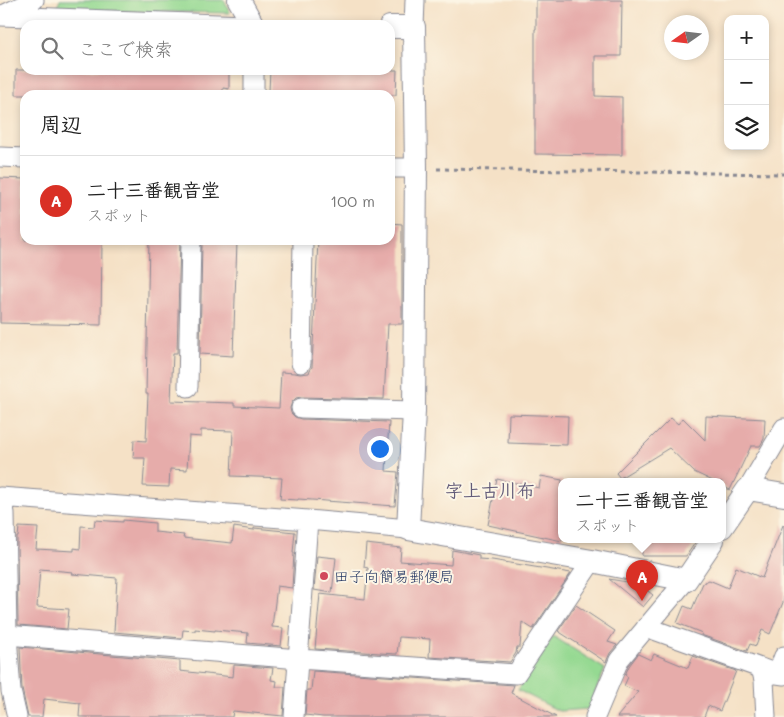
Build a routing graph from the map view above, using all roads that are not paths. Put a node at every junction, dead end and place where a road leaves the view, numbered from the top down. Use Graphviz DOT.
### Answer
graph roads {
  1 [pos="34,0"];
  2 [pos="239,0"];
  3 [pos="415,0"];
  4 [pos="0,17"];
  5 [pos="92,20"];
  6 [pos="250,20"];
  7 [pos="395,27"];
  8 [pos="414,27"];
  9 [pos="254,75"];
  10 [pos="254,90"];
  11 [pos="0,157"];
  12 [pos="20,158"];
  13 [pos="395,168"];
  14 [pos="416,168"];
  15 [pos="191,245"];
  16 [pos="303,245"];
  17 [pos="301,363"];
  18 [pos="188,387"];
  19 [pos="301,408"];
  20 [pos="414,411"];
  21 [pos="784,428"];
  22 [pos="748,489"];
  23 [pos="784,495"];
  24 [pos="0,497"];
  25 [pos="308,520"];
  26 [pos="726,521"];
  27 [pos="408,529"];
  28 [pos="712,543"];
  29 [pos="592,561"];
  30 [pos="686,580"];
  31 [pos="646,627"];
  32 [pos="7,635"];
  33 [pos="784,656"];
  34 [pos="299,659"];
  35 [pos="774,672"];
  36 [pos="16,717"];
  37 [pos="294,717"];
  38 [pos="596,717"];
  39 [pos="766,717"];
  1 -- 4 [label="street"];
  2 -- 6 [label="street"];
  3 -- 8 [label="street"];
  4 -- 5 [label="street"];
  7 -- 8 [label="street"];
  8 -- 14 [label="street"];
  9 -- 10 [label="street"];
  11 -- 12 [label="street"];
  13 -- 14 [label="street"];
  14 -- 20 [label="street"];
  15 -- 18 [label="street"];
  16 -- 17 [label="street"];
  19 -- 20 [label="street"];
  20 -- 27 [label="street"];
  21 -- 22 [label="street"];
  22 -- 23 [label="street"];
  22 -- 26 [label="street"];
  24 -- 25 [label="street"];
  24 -- 32 [label="street"];
  25 -- 27 [label="street"];
  25 -- 34 [label="street"];
  27 -- 29 [label="street"];
  28 -- 30 [label="street"];
  29 -- 30 [label="street"];
  29 -- 34 [label="street"];
  30 -- 31 [label="street"];
  31 -- 35 [label="street"];
  31 -- 38 [label="street"];
  32 -- 34 [label="street"];
  32 -- 36 [label="street"];
  33 -- 35 [label="street"];
  34 -- 37 [label="street"];
  35 -- 39 [label="street"];
}
